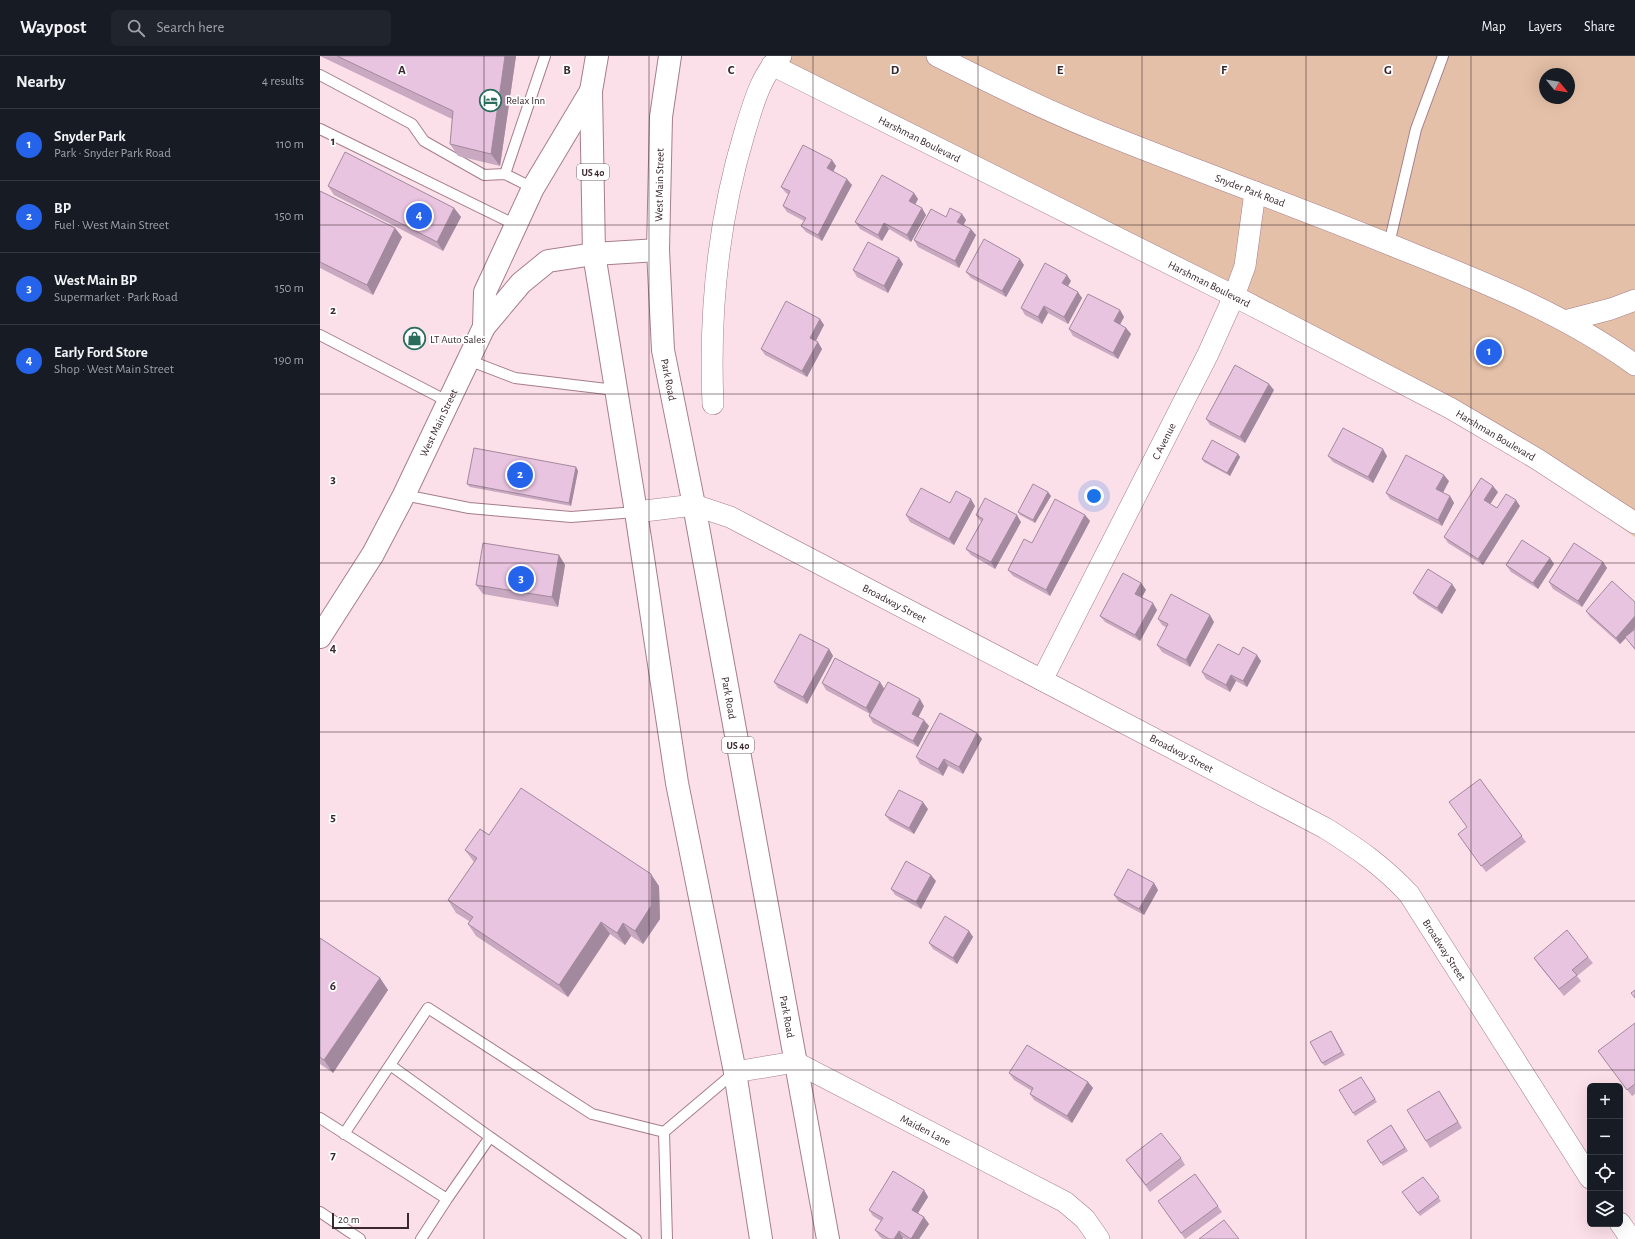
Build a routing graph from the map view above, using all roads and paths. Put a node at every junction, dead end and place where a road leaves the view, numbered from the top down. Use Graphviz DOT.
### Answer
graph roads {
  1 [pos="545,56"];
  2 [pos="597,56"];
  3 [pos="670,56"];
  4 [pos="937,56"];
  5 [pos="1443,56"];
  6 [pos="777,60"];
  7 [pos="320,75"];
  8 [pos="591,91"];
  9 [pos="320,129"];
  10 [pos="505,174"];
  11 [pos="533,188"];
  12 [pos="1255,192"];
  13 [pos="516,225"];
  14 [pos="1389,244"];
  15 [pos="658,250"];
  16 [pos="594,254"];
  17 [pos="1234,296"];
  18 [pos="1635,300"];
  19 [pos="1565,320"];
  20 [pos="484,327"];
  21 [pos="320,335"];
  22 [pos="468,360"];
  23 [pos="1635,365"];
  24 [pos="615,390"];
  25 [pos="449,402"];
  26 [pos="713,404"];
  27 [pos="404,495"];
  28 [pos="694,505"];
  29 [pos="636,512"];
  30 [pos="1635,523"];
  31 [pos="320,637"];
  32 [pos="1042,680"];
  33 [pos="795,1062"];
  34 [pos="390,1065"];
  35 [pos="735,1072"];
  36 [pos="320,1118"];
  37 [pos="664,1132"];
  38 [pos="344,1134"];
  39 [pos="490,1137"];
  40 [pos="1587,1173"];
  41 [pos="447,1199"];
  42 [pos="320,1212"];
  43 [pos="1623,1227"];
  44 [pos="360,1239"];
  45 [pos="421,1239"];
  46 [pos="636,1239"];
  47 [pos="667,1239"];
  48 [pos="761,1239"];
  49 [pos="828,1239"];
  50 [pos="1099,1239"];
  51 [pos="1631,1239"];
  1 -- 10 [label="lane"];
  2 -- 8 [label="main road, US 40"];
  3 -- 15 [label="main road, West Main Street / US 40"];
  4 -- 12 [label="street, Snyder Park Road"];
  5 -- 14 [label="lane"];
  6 -- 17 [label="street, Harshman Boulevard"];
  6 -- 26 [label="street"];
  7 -- 10 [label="lane"];
  8 -- 11 [label="main road"];
  8 -- 16 [label="main road, US 40"];
  9 -- 13 [label="lane"];
  10 -- 11 [label="lane"];
  11 -- 13 [label="main road"];
  12 -- 14 [label="street, Snyder Park Road"];
  12 -- 17 [label="street, C Avenue"];
  13 -- 20 [label="main road"];
  14 -- 19 [label="street, Snyder Park Road"];
  15 -- 16 [label="main road, West Main Street"];
  15 -- 28 [label="main road, Park Road / US 40"];
  16 -- 20 [label="main road, West Main Street"];
  16 -- 24 [label="main road, US 40"];
  17 -- 30 [label="street, Harshman Boulevard"];
  17 -- 32 [label="street, C Avenue"];
  18 -- 19 [label="street"];
  19 -- 23 [label="street, Snyder Park Road"];
  20 -- 22 [label="main road, West Main Street"];
  21 -- 25 [label="lane"];
  22 -- 24 [label="lane"];
  22 -- 25 [label="main road, West Main Street"];
  24 -- 29 [label="main road, US 40"];
  25 -- 27 [label="main road, West Main Street"];
  27 -- 29 [label="lane"];
  27 -- 31 [label="main road, West Main Street"];
  28 -- 29 [label="street, Broadway Street"];
  28 -- 32 [label="street, Broadway Street"];
  28 -- 33 [label="main road, Park Road / US 40"];
  29 -- 35 [label="main road, US 40"];
  32 -- 40 [label="street, Broadway Street"];
  33 -- 35 [label="street"];
  33 -- 49 [label="main road, Park Road / US 40"];
  33 -- 50 [label="street, Maiden Lane"];
  34 -- 37 [label="lane"];
  34 -- 38 [label="lane"];
  34 -- 39 [label="lane"];
  35 -- 37 [label="lane"];
  35 -- 48 [label="main road, US 40"];
  36 -- 38 [label="lane"];
  37 -- 47 [label="lane"];
  38 -- 41 [label="lane"];
  39 -- 41 [label="lane"];
  39 -- 46 [label="lane"];
  41 -- 45 [label="lane"];
  42 -- 44 [label="lane"];
  43 -- 51 [label="street"];
}
